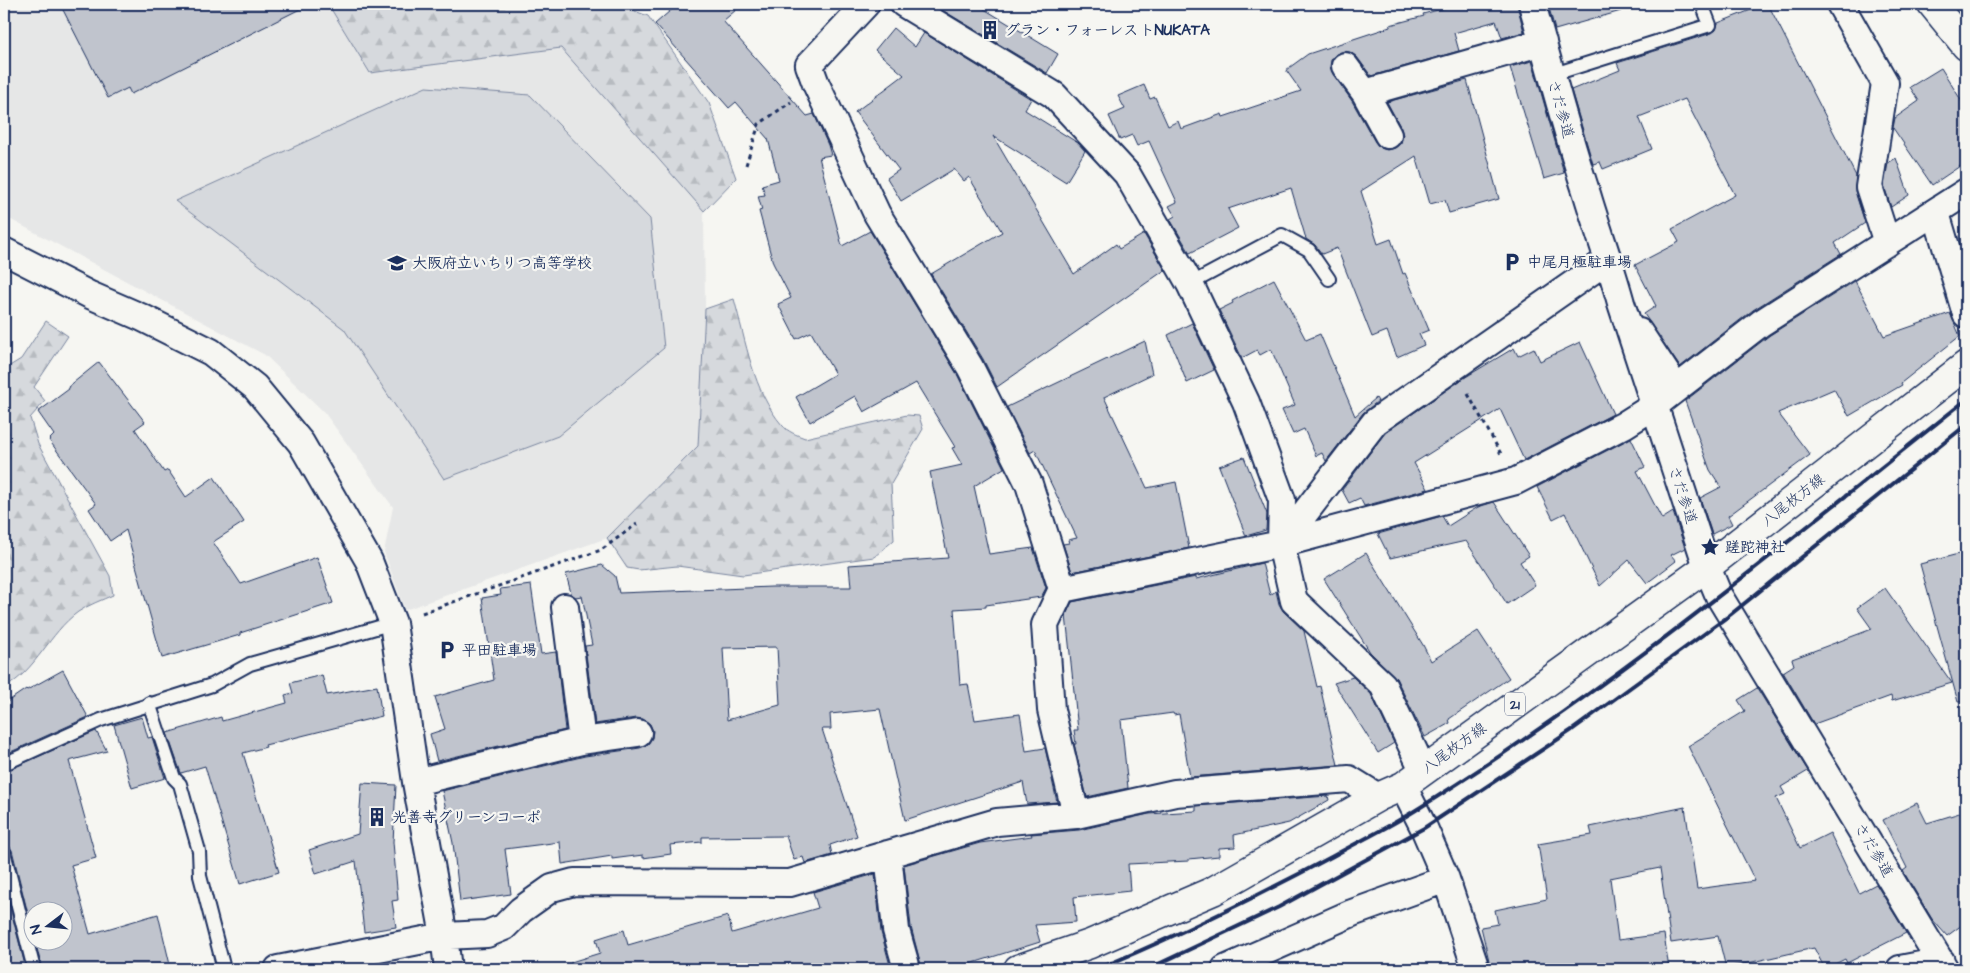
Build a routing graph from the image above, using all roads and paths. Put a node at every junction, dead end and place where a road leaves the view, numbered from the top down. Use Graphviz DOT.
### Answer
graph roads {
  1 [pos="866,4"];
  2 [pos="904,4"];
  3 [pos="1532,4"];
  4 [pos="1702,4"];
  5 [pos="1840,4"];
  6 [pos="1932,4"];
  7 [pos="1543,42"];
  8 [pos="1966,46"];
  9 [pos="1344,66"];
  10 [pos="1551,75"];
  11 [pos="816,84"];
  12 [pos="1365,93"];
  13 [pos="1388,136"];
  14 [pos="746,165"];
  15 [pos="1966,192"];
  16 [pos="1936,213"];
  17 [pos="1887,243"];
  18 [pos="4,251"];
  19 [pos="1609,259"];
  20 [pos="1329,279"];
  21 [pos="1190,284"];
  22 [pos="1621,304"];
  23 [pos="1966,314"];
  24 [pos="1966,365"];
  25 [pos="1453,368"];
  26 [pos="1676,388"];
  27 [pos="1654,406"];
  28 [pos="1516,481"];
  29 [pos="637,524"];
  30 [pos="1281,544"];
  31 [pos="1707,567"];
  32 [pos="1062,589"];
  33 [pos="565,607"];
  34 [pos="393,623"];
  35 [pos="149,703"];
  36 [pos="638,733"];
  37 [pos="582,741"];
  38 [pos="4,764"];
  39 [pos="1413,778"];
  40 [pos="416,782"];
  41 [pos="1378,797"];
  42 [pos="1076,815"];
  43 [pos="4,852"];
  44 [pos="888,854"];
  45 [pos="1446,879"];
  46 [pos="444,936"];
  47 [pos="1943,965"];
  48 [pos="34,969"];
  49 [pos="224,969"];
  50 [pos="278,969"];
  51 [pos="448,969"];
  52 [pos="907,969"];
  53 [pos="1018,969"];
  54 [pos="1225,969"];
  55 [pos="1476,969"];
  56 [pos="1900,969"];
  1 -- 11 [label="street"];
  2 -- 21 [label="street"];
  3 -- 7 [label="street, さだ参道"];
  4 -- 10 [label="lane"];
  5 -- 17 [label="street"];
  6 -- 8 [label="main road"];
  7 -- 10 [label="street, さだ参道"];
  7 -- 12 [label="street"];
  9 -- 12 [label="street"];
  10 -- 19 [label="street, さだ参道"];
  11 -- 14 [label="path"];
  11 -- 32 [label="street"];
  12 -- 13 [label="street"];
  15 -- 16 [label="street"];
  16 -- 17 [label="street"];
  16 -- 23 [label="street"];
  17 -- 26 [label="street"];
  18 -- 34 [label="street"];
  19 -- 22 [label="street, さだ参道"];
  19 -- 25 [label="street"];
  20 -- 21 [label="lane"];
  21 -- 30 [label="street"];
  22 -- 26 [label="street"];
  22 -- 27 [label="street, さだ参道"];
  24 -- 31 [label="main road, 八尾枚方線 / 21"];
  25 -- 28 [label="path"];
  25 -- 30 [label="street"];
  26 -- 27 [label="street"];
  27 -- 28 [label="street"];
  27 -- 31 [label="street, さだ参道"];
  28 -- 30 [label="street"];
  29 -- 34 [label="path"];
  30 -- 32 [label="street"];
  30 -- 39 [label="street"];
  31 -- 39 [label="main road, 八尾枚方線 / 21"];
  31 -- 47 [label="street, さだ参道"];
  32 -- 42 [label="street"];
  33 -- 37 [label="street"];
  34 -- 35 [label="lane"];
  34 -- 40 [label="street"];
  35 -- 38 [label="lane"];
  35 -- 49 [label="lane"];
  36 -- 37 [label="street"];
  37 -- 40 [label="street"];
  39 -- 41 [label="main road, 八尾枚方線 / 21"];
  39 -- 45 [label="street"];
  40 -- 46 [label="street"];
  41 -- 42 [label="street"];
  41 -- 53 [label="main road, 八尾枚方線 / 21"];
  42 -- 44 [label="street"];
  43 -- 48 [label="lane"];
  44 -- 46 [label="street"];
  44 -- 52 [label="street"];
  45 -- 54 [label="street"];
  45 -- 55 [label="street"];
  46 -- 50 [label="street"];
  46 -- 51 [label="street"];
  47 -- 56 [label="street"];
}
